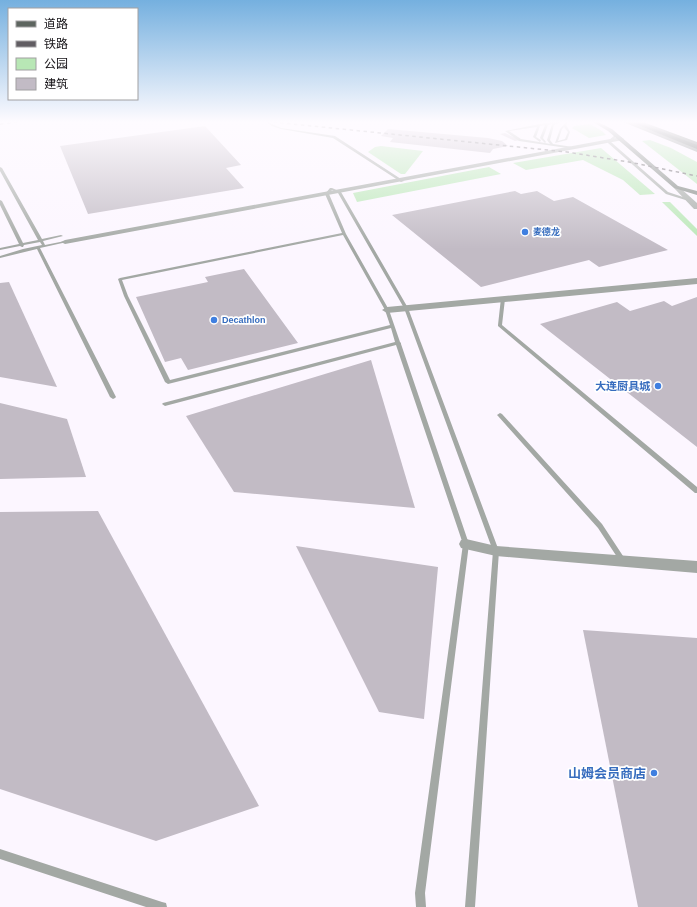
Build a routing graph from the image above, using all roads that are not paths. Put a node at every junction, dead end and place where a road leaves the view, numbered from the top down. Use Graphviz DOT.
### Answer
graph roads {
  1 [pos="377,164"];
  2 [pos="467,164"];
  3 [pos="482,164"];
  4 [pos="634,164"];
  5 [pos="650,164"];
  6 [pos="0,168"];
  7 [pos="400,179"];
  8 [pos="676,187"];
  9 [pos="329,192"];
  10 [pos="339,192"];
  11 [pos="697,193"];
  12 [pos="694,199"];
  13 [pos="0,201"];
  14 [pos="697,207"];
  15 [pos="344,234"];
  16 [pos="63,239"];
  17 [pos="40,240"];
  18 [pos="21,243"];
  19 [pos="44,246"];
  20 [pos="38,247"];
  21 [pos="0,249"];
  22 [pos="24,250"];
  23 [pos="0,257"];
  24 [pos="697,281"];
  25 [pos="503,299"];
  26 [pos="406,308"];
  27 [pos="387,310"];
  28 [pos="393,326"];
  29 [pos="399,343"];
  30 [pos="113,396"];
  31 [pos="165,404"];
  32 [pos="500,415"];
  33 [pos="697,491"];
  34 [pos="466,544"];
  35 [pos="496,551"];
  36 [pos="623,561"];
  37 [pos="697,567"];
  38 [pos="0,854"];
  39 [pos="162,907"];
  40 [pos="421,907"];
  41 [pos="470,907"];
  1 -- 7 [label="lane"];
  2 -- 7 [label="street"];
  3 -- 7 [label="street"];
  4 -- 12 [label="lane"];
  5 -- 8 [label="street"];
  6 -- 17 [label="lane"];
  7 -- 9 [label="street"];
  7 -- 10 [label="street"];
  8 -- 11 [label="street"];
  8 -- 12 [label="street"];
  9 -- 10 [label="street"];
  9 -- 15 [label="lane"];
  9 -- 16 [label="street"];
  10 -- 26 [label="lane"];
  12 -- 14 [label="street"];
  13 -- 18 [label="lane"];
  15 -- 27 [label="lane"];
  15 -- 28 [label="lane"];
  16 -- 17 [label="lane"];
  16 -- 19 [label="lane"];
  17 -- 18 [label="lane"];
  17 -- 19 [label="lane"];
  18 -- 21 [label="lane"];
  18 -- 22 [label="lane"];
  19 -- 20 [label="lane"];
  20 -- 22 [label="lane"];
  20 -- 30 [label="lane"];
  22 -- 23 [label="lane"];
  24 -- 25 [label="street"];
  25 -- 26 [label="street"];
  25 -- 33 [label="lane"];
  26 -- 27 [label="street"];
  26 -- 35 [label="lane"];
  27 -- 28 [label="lane"];
  28 -- 29 [label="lane"];
  29 -- 31 [label="lane"];
  29 -- 34 [label="lane"];
  32 -- 36 [label="lane"];
  34 -- 35 [label="street"];
  34 -- 40 [label="lane"];
  35 -- 36 [label="street"];
  35 -- 41 [label="lane"];
  36 -- 37 [label="street"];
  38 -- 39 [label="lane"];
}
